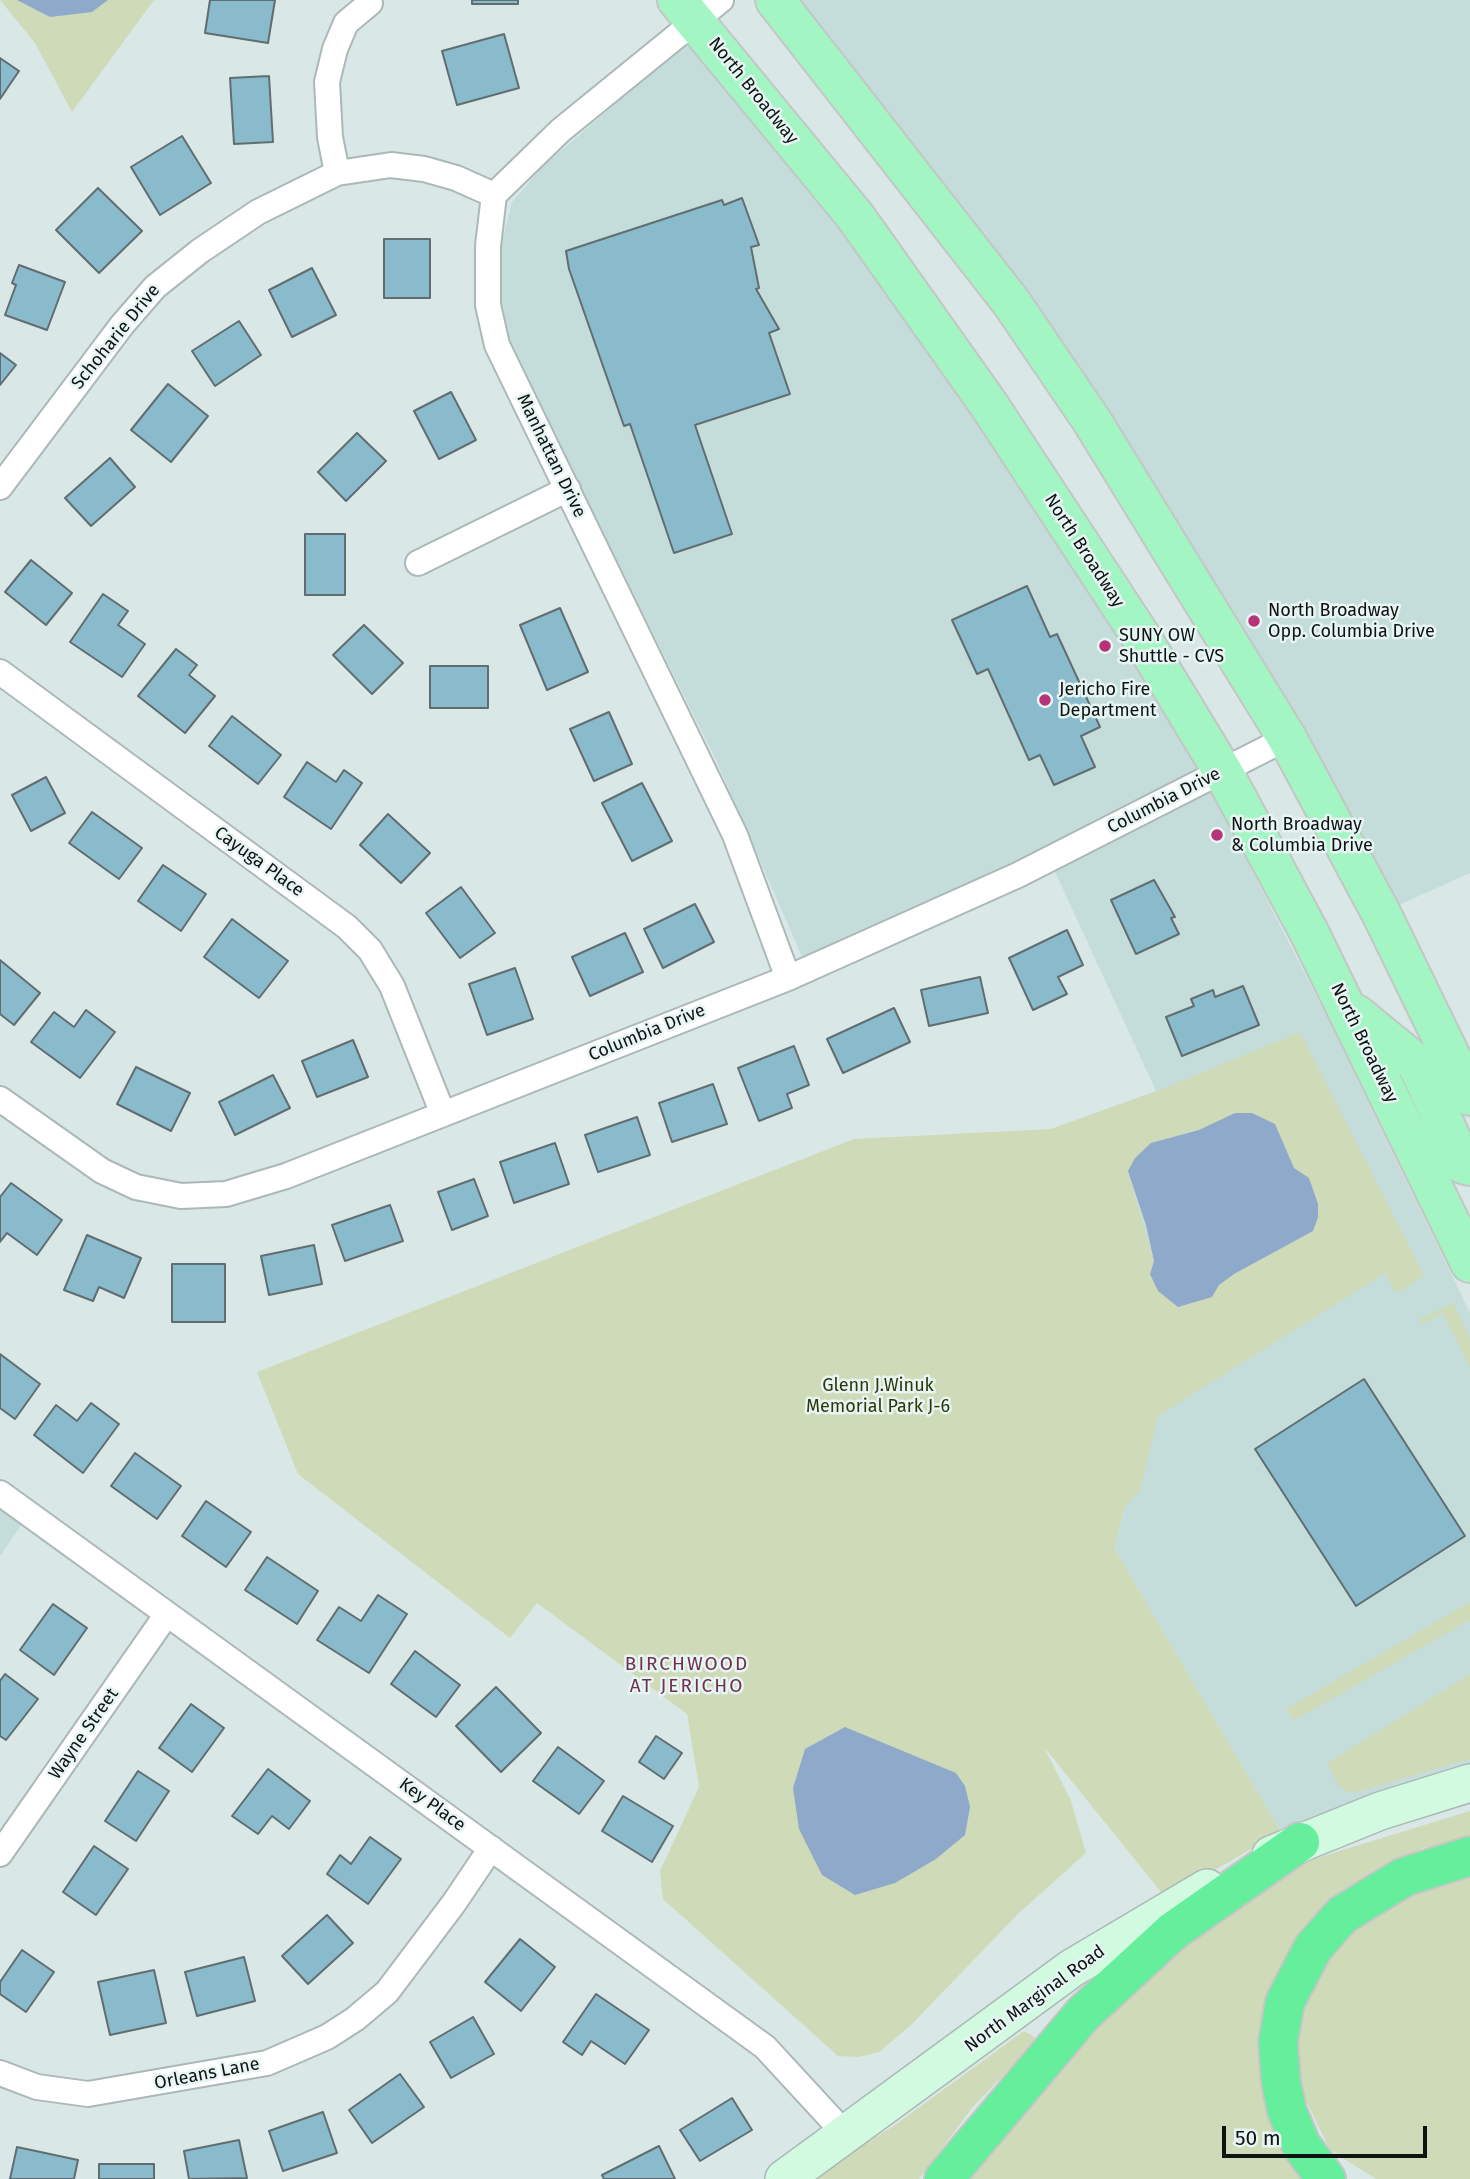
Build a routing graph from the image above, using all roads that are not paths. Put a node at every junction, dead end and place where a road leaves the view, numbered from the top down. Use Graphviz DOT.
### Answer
graph roads {
  1 [pos="775,0"];
  2 [pos="370,3"];
  3 [pos="698,7"];
  4 [pos="337,173"];
  5 [pos="494,195"];
  6 [pos="0,487"];
  7 [pos="568,489"];
  8 [pos="418,563"];
  9 [pos="0,672"];
  10 [pos="1287,738"];
  11 [pos="1223,772"];
  12 [pos="788,978"];
  13 [pos="1346,1006"];
  14 [pos="1470,1096"];
  15 [pos="0,1099"];
  16 [pos="443,1114"];
  17 [pos="1470,1166"];
  18 [pos="1470,1263"];
  19 [pos="0,1493"];
  20 [pos="167,1614"];
  21 [pos="1470,1783"];
  22 [pos="1300,1842"];
  23 [pos="491,1848"];
  24 [pos="0,1854"];
  25 [pos="1470,1856"];
  26 [pos="0,2073"];
  27 [pos="847,2136"];
  28 [pos="785,2179"];
  29 [pos="944,2179"];
  30 [pos="1326,2179"];
  1 -- 10 [label="main road"];
  2 -- 4 [label="street"];
  3 -- 5 [label="street"];
  3 -- 11 [label="main road, North Broadway"];
  4 -- 5 [label="street, Schoharie Drive"];
  4 -- 6 [label="street, Schoharie Drive"];
  5 -- 7 [label="street, Manhattan Drive"];
  7 -- 8 [label="street"];
  7 -- 12 [label="street, Manhattan Drive"];
  9 -- 16 [label="street, Cayuga Place"];
  10 -- 11 [label="street, Columbia Drive"];
  10 -- 14 [label="main road"];
  11 -- 12 [label="street, Columbia Drive"];
  11 -- 13 [label="main road, North Broadway"];
  12 -- 16 [label="street, Columbia Drive"];
  13 -- 17 [label="main road"];
  13 -- 18 [label="main road, North Broadway"];
  15 -- 16 [label="street, Columbia Drive"];
  19 -- 20 [label="street, Key Place"];
  20 -- 23 [label="street, Key Place"];
  20 -- 24 [label="street, Wayne Street"];
  21 -- 22 [label="main road, North Marginal Road"];
  22 -- 27 [label="main road, North Marginal Road"];
  22 -- 29 [label="highway"];
  23 -- 26 [label="street, Orleans Lane"];
  23 -- 27 [label="street, Key Place"];
  25 -- 30 [label="highway"];
  27 -- 28 [label="main road, North Marginal Road"];
}
